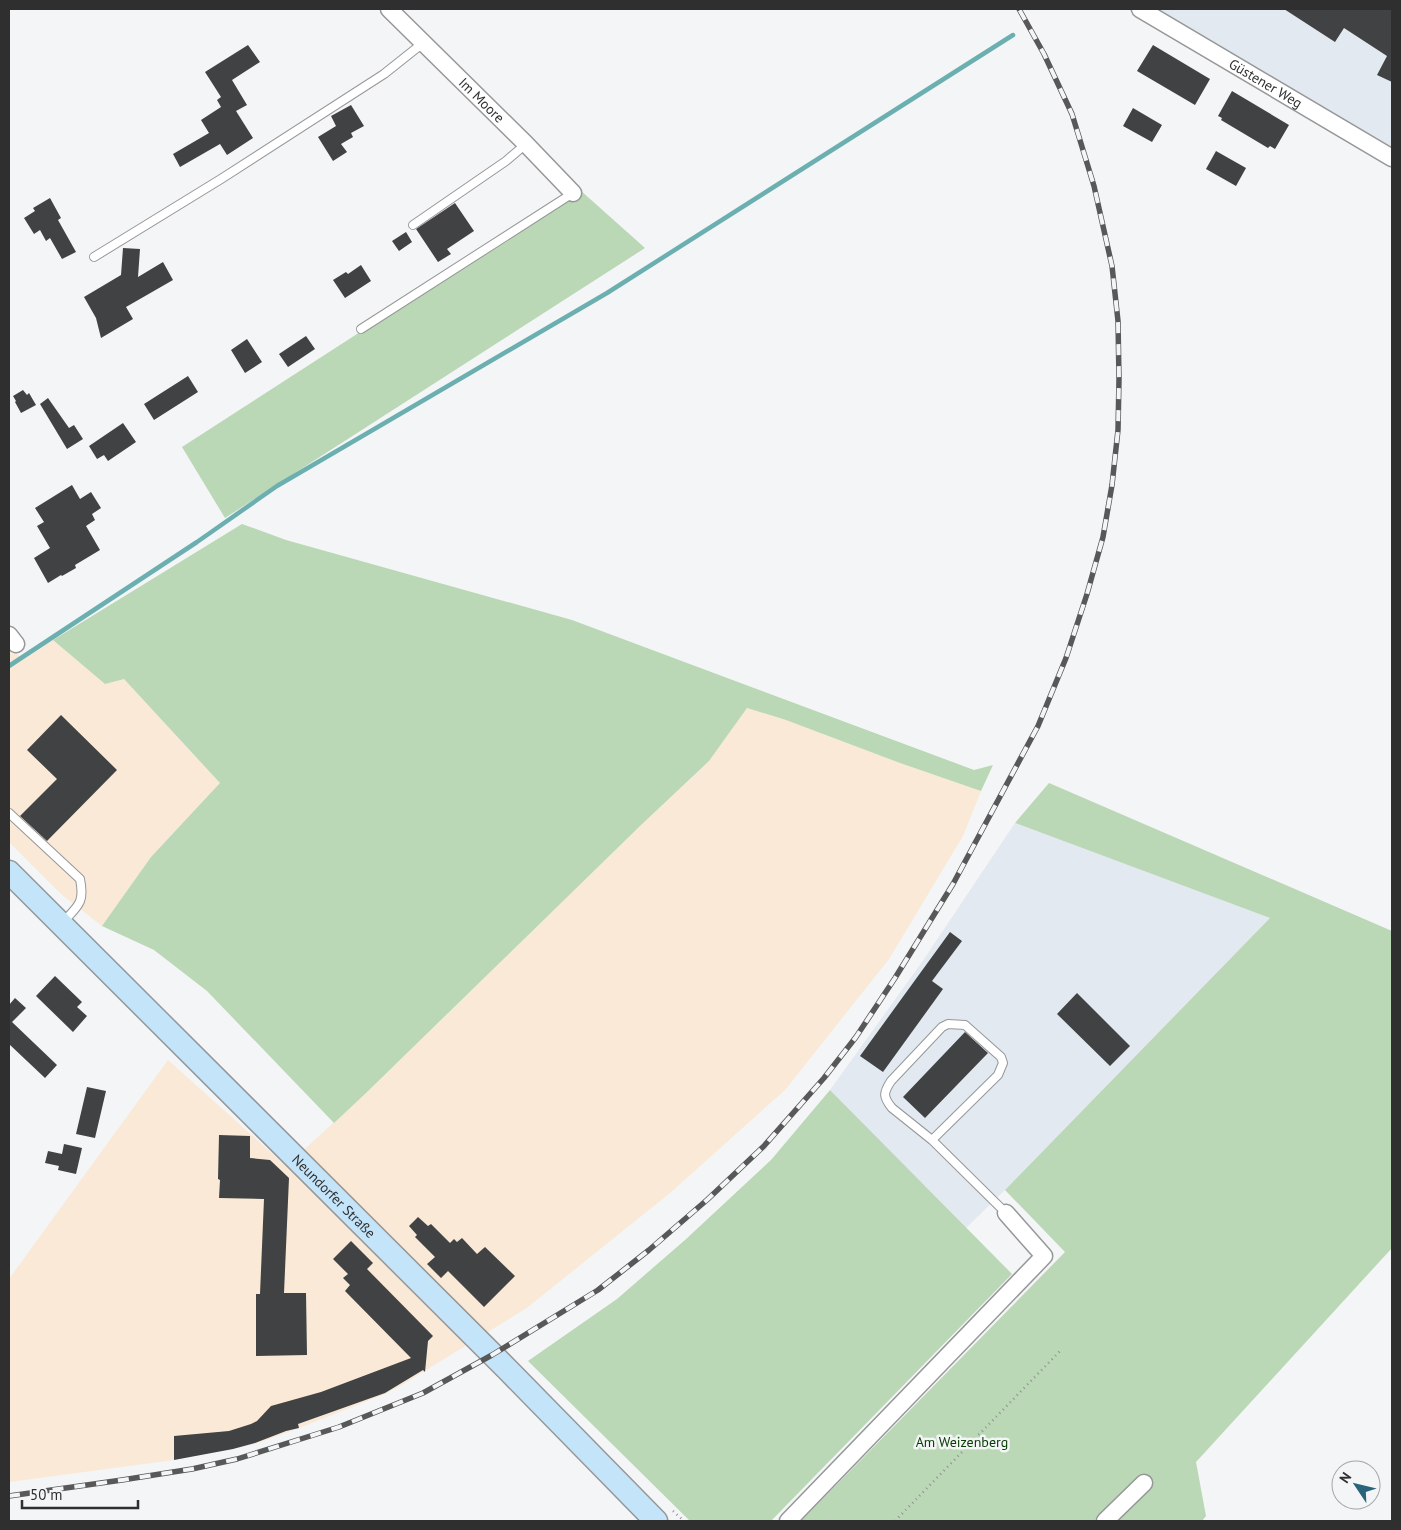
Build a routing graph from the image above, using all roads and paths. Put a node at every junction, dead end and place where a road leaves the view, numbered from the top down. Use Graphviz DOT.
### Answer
graph roads {
  1 [pos="389,9"];
  2 [pos="1140,9"];
  3 [pos="423,42"];
  4 [pos="526,144"];
  5 [pos="1392,158"];
  6 [pos="573,193"];
  7 [pos="413,225"];
  8 [pos="94,257"];
  9 [pos="361,329"];
  10 [pos="9,813"];
  11 [pos="9,872"];
  12 [pos="61,925"];
  13 [pos="932,1140"];
  14 [pos="1006,1213"];
  15 [pos="1062,1349"];
  16 [pos="1144,1483"];
  17 [pos="656,1521"];
  18 [pos="788,1521"];
  19 [pos="895,1521"];
  20 [pos="1105,1521"];
  1 -- 3 [label="street, Im Moore"];
  2 -- 5 [label="street, Güstener Weg"];
  3 -- 4 [label="street, Im Moore"];
  3 -- 8 [label="lane"];
  4 -- 6 [label="street, Im Moore"];
  4 -- 7 [label="lane"];
  6 -- 9 [label="lane"];
  10 -- 12 [label="lane"];
  11 -- 12 [label="main road, Neundorfer Straße"];
  12 -- 17 [label="main road, Neundorfer Straße"];
  13 -- 13 [label="lane"];
  13 -- 14 [label="lane"];
  14 -- 18 [label="street"];
  15 -- 19 [label="path"];
  16 -- 20 [label="street"];
}
